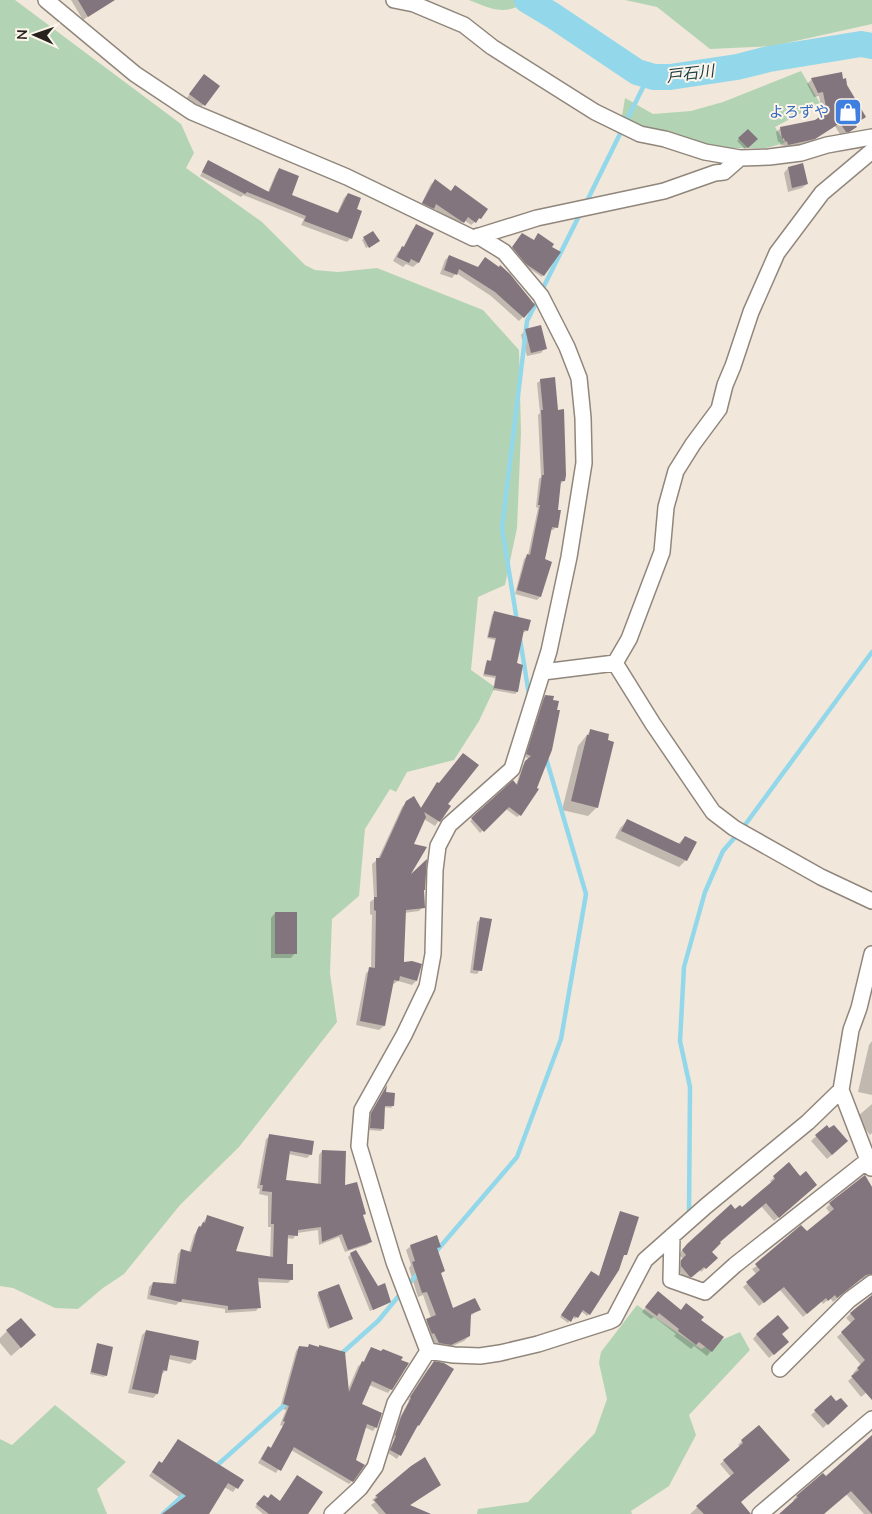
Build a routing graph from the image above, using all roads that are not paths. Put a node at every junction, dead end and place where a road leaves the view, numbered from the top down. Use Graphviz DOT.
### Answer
graph roads {
  1 [pos="46,0"];
  2 [pos="394,0"];
  3 [pos="872,137"];
  4 [pos="872,152"];
  5 [pos="740,158"];
  6 [pos="478,236"];
  7 [pos="615,662"];
  8 [pos="543,672"];
  9 [pos="872,901"];
  10 [pos="872,954"];
  11 [pos="841,1090"];
  12 [pos="870,1163"];
  13 [pos="672,1236"];
  14 [pos="872,1283"];
  15 [pos="428,1351"];
  16 [pos="780,1369"];
  17 [pos="872,1419"];
  18 [pos="332,1514"];
  19 [pos="760,1514"];
  1 -- 6 [label="street"];
  2 -- 5 [label="street"];
  3 -- 5 [label="street"];
  4 -- 7 [label="street"];
  5 -- 6 [label="street"];
  6 -- 8 [label="street"];
  7 -- 8 [label="street"];
  7 -- 9 [label="street"];
  8 -- 15 [label="street"];
  10 -- 11 [label="street"];
  11 -- 12 [label="street"];
  11 -- 13 [label="street"];
  12 -- 13 [label="street"];
  13 -- 15 [label="street"];
  14 -- 16 [label="street"];
  15 -- 18 [label="street"];
  17 -- 19 [label="street"];
}
